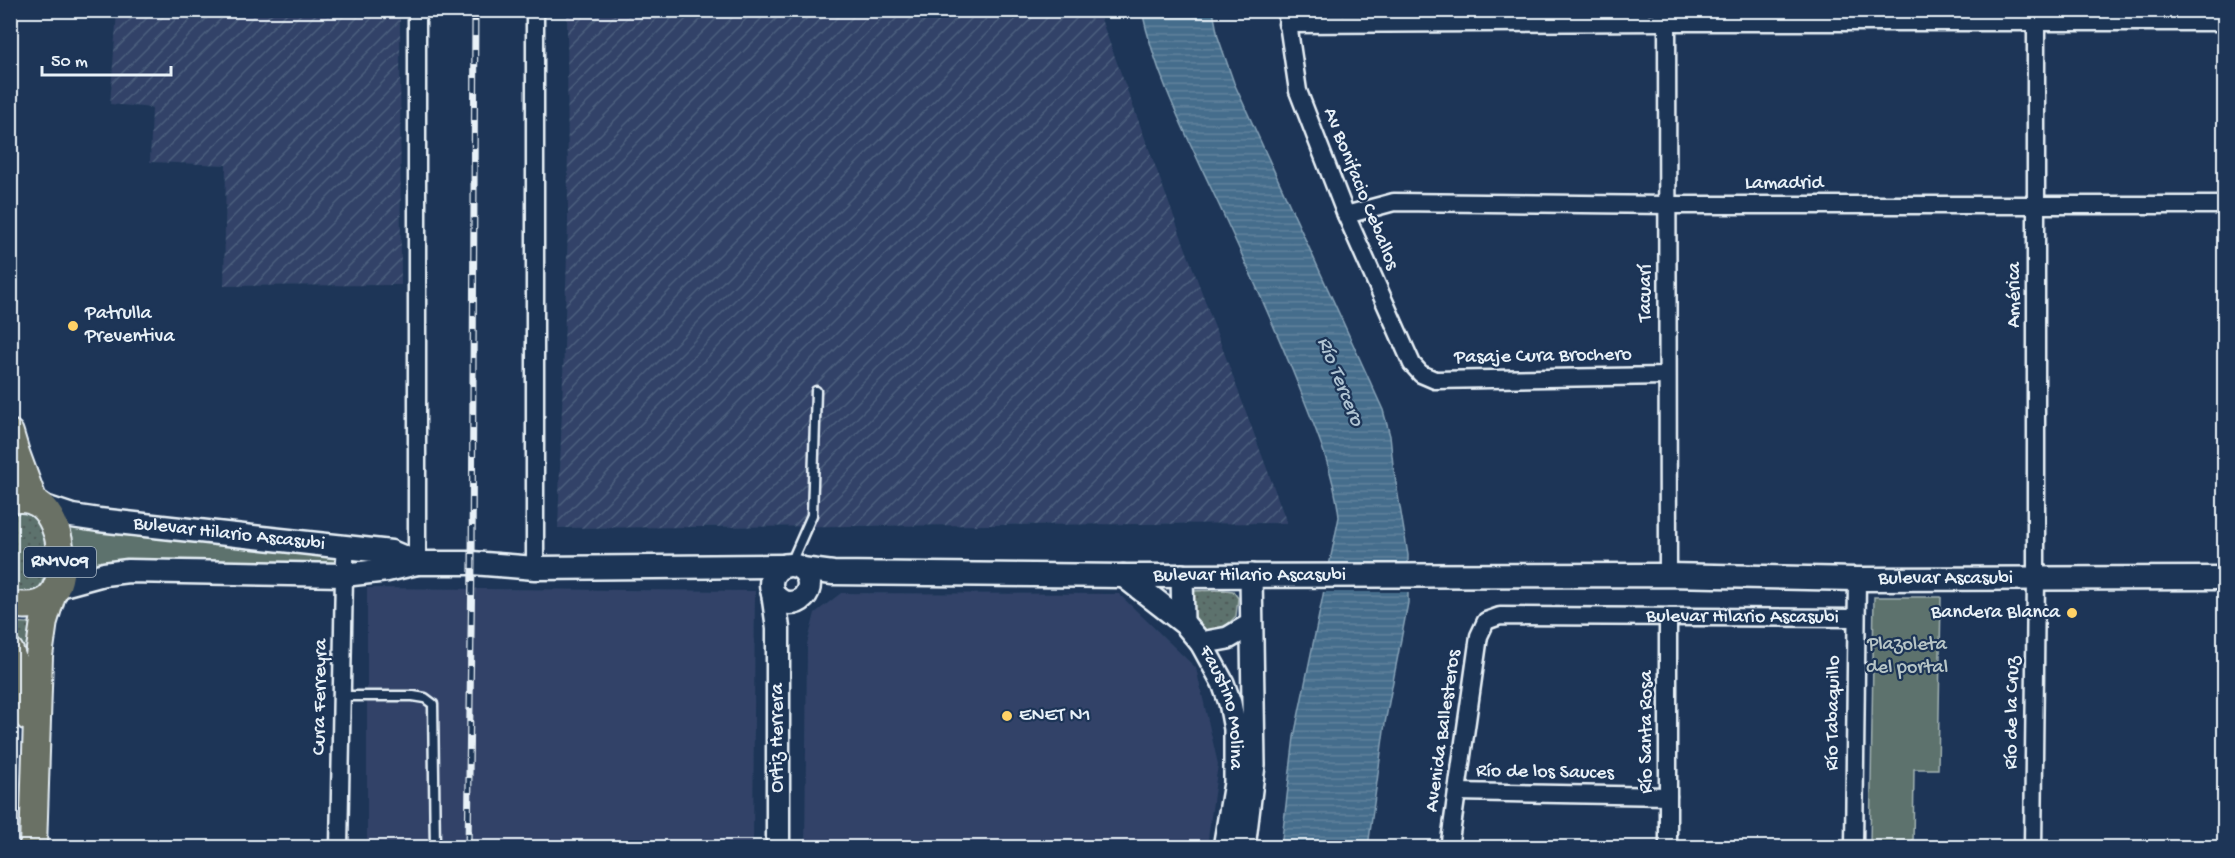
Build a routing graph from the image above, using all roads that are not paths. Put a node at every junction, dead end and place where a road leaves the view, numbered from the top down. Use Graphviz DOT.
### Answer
graph roads {
  1 [pos="417,10"];
  2 [pos="535,10"];
  3 [pos="1667,16"];
  4 [pos="2036,16"];
  5 [pos="1286,17"];
  6 [pos="2224,22"];
  7 [pos="1668,205"];
  8 [pos="2224,205"];
  9 [pos="2036,206"];
  10 [pos="1346,215"];
  11 [pos="1421,374"];
  12 [pos="1666,376"];
  13 [pos="816,391"];
  14 [pos="10,433"];
  15 [pos="29,502"];
  16 [pos="346,547"];
  17 [pos="417,563"];
  18 [pos="535,568"];
  19 [pos="344,574"];
  20 [pos="1182,575"];
  21 [pos="1251,575"];
  22 [pos="1668,575"];
  23 [pos="1124,576"];
  24 [pos="2224,578"];
  25 [pos="1857,579"];
  26 [pos="2036,579"];
  27 [pos="789,580"];
  28 [pos="54,591"];
  29 [pos="10,604"];
  30 [pos="1668,617"];
  31 [pos="1856,618"];
  32 [pos="1486,621"];
  33 [pos="1184,622"];
  34 [pos="1250,625"];
  35 [pos="1201,643"];
  36 [pos="10,651"];
  37 [pos="342,696"];
  38 [pos="34,771"];
  39 [pos="1457,792"];
  40 [pos="1668,796"];
  41 [pos="33,848"];
  42 [pos="339,848"];
  43 [pos="435,848"];
  44 [pos="778,848"];
  45 [pos="1224,848"];
  46 [pos="1244,848"];
  47 [pos="1449,848"];
  48 [pos="1668,848"];
  49 [pos="1854,848"];
  50 [pos="2033,848"];
  1 -- 17 [label="street"];
  2 -- 18 [label="street"];
  3 -- 4 [label="street"];
  3 -- 5 [label="street"];
  3 -- 7 [label="street, Tacuarí"];
  4 -- 6 [label="street"];
  4 -- 9 [label="street, América"];
  5 -- 10 [label="street, Av Bonifacio Ceballos"];
  7 -- 9 [label="street, Lamadrid"];
  7 -- 10 [label="street, Lamadrid"];
  7 -- 12 [label="street, Tacuarí"];
  8 -- 9 [label="street, Lamadrid"];
  9 -- 26 [label="street, América"];
  10 -- 11 [label="street, Av Bonifacio Ceballos"];
  11 -- 12 [label="street, Pasaje Cura Brochero"];
  12 -- 22 [label="street, Tacuarí"];
  13 -- 27 [label="lane"];
  14 -- 15 [label="main road, RN1V09"];
  15 -- 16 [label="main road, Bulevar Hilario Ascasubi"];
  15 -- 28 [label="main road, RN1V09"];
  16 -- 17 [label="main road, Bulevar Hilario Ascasubi"];
  16 -- 19 [label="street, Cura Ferreyra"];
  17 -- 18 [label="main road, Bulevar Hilario Ascasubi"];
  17 -- 19 [label="main road, Bulevar Hilario Ascasubi"];
  18 -- 27 [label="main road, Bulevar Hilario Ascasubi"];
  19 -- 28 [label="main road, Bulevar Hilario Ascasubi"];
  19 -- 37 [label="street, Cura Ferreyra"];
  20 -- 21 [label="main road, Bulevar Hilario Ascasubi"];
  20 -- 23 [label="main road, Bulevar Hilario Ascasubi"];
  20 -- 33 [label="street, Faustino Molina"];
  21 -- 22 [label="main road, Bulevar Hilario Ascasubi"];
  21 -- 34 [label="street, Faustino Molina"];
  22 -- 25 [label="main road, Bulevar Ascasubi"];
  23 -- 27 [label="main road, Bulevar Hilario Ascasubi"];
  23 -- 33 [label="main road"];
  24 -- 26 [label="main road, Bulevar Ascasubi"];
  25 -- 26 [label="main road, Bulevar Ascasubi"];
  25 -- 31 [label="street, Río Tabaquillo"];
  26 -- 50 [label="street, Río de la Cruz"];
  27 -- 44 [label="main road, Ortiz Herrera"];
  28 -- 29 [label="main road, RN1V09"];
  28 -- 38 [label="main road, RN1V09"];
  30 -- 31 [label="street, Bulevar Hilario Ascasubi"];
  30 -- 32 [label="street, Bulevar Hilario Ascasubi"];
  30 -- 40 [label="street, Río Santa Rosa"];
  31 -- 49 [label="street, Río Tabaquillo"];
  32 -- 39 [label="street, Avenida Ballesteros"];
  33 -- 35 [label="street, Faustino Molina"];
  34 -- 35 [label="street"];
  34 -- 46 [label="street, Faustino Molina"];
  35 -- 45 [label="street, Faustino Molina"];
  36 -- 38 [label="main road, RN1V09"];
  37 -- 42 [label="street, Cura Ferreyra"];
  37 -- 43 [label="lane"];
  38 -- 41 [label="main road, RN1V09"];
  39 -- 40 [label="street, Río de los Sauces"];
  39 -- 47 [label="street, Avenida Ballesteros"];
  40 -- 48 [label="street, Río Santa Rosa"];
}
